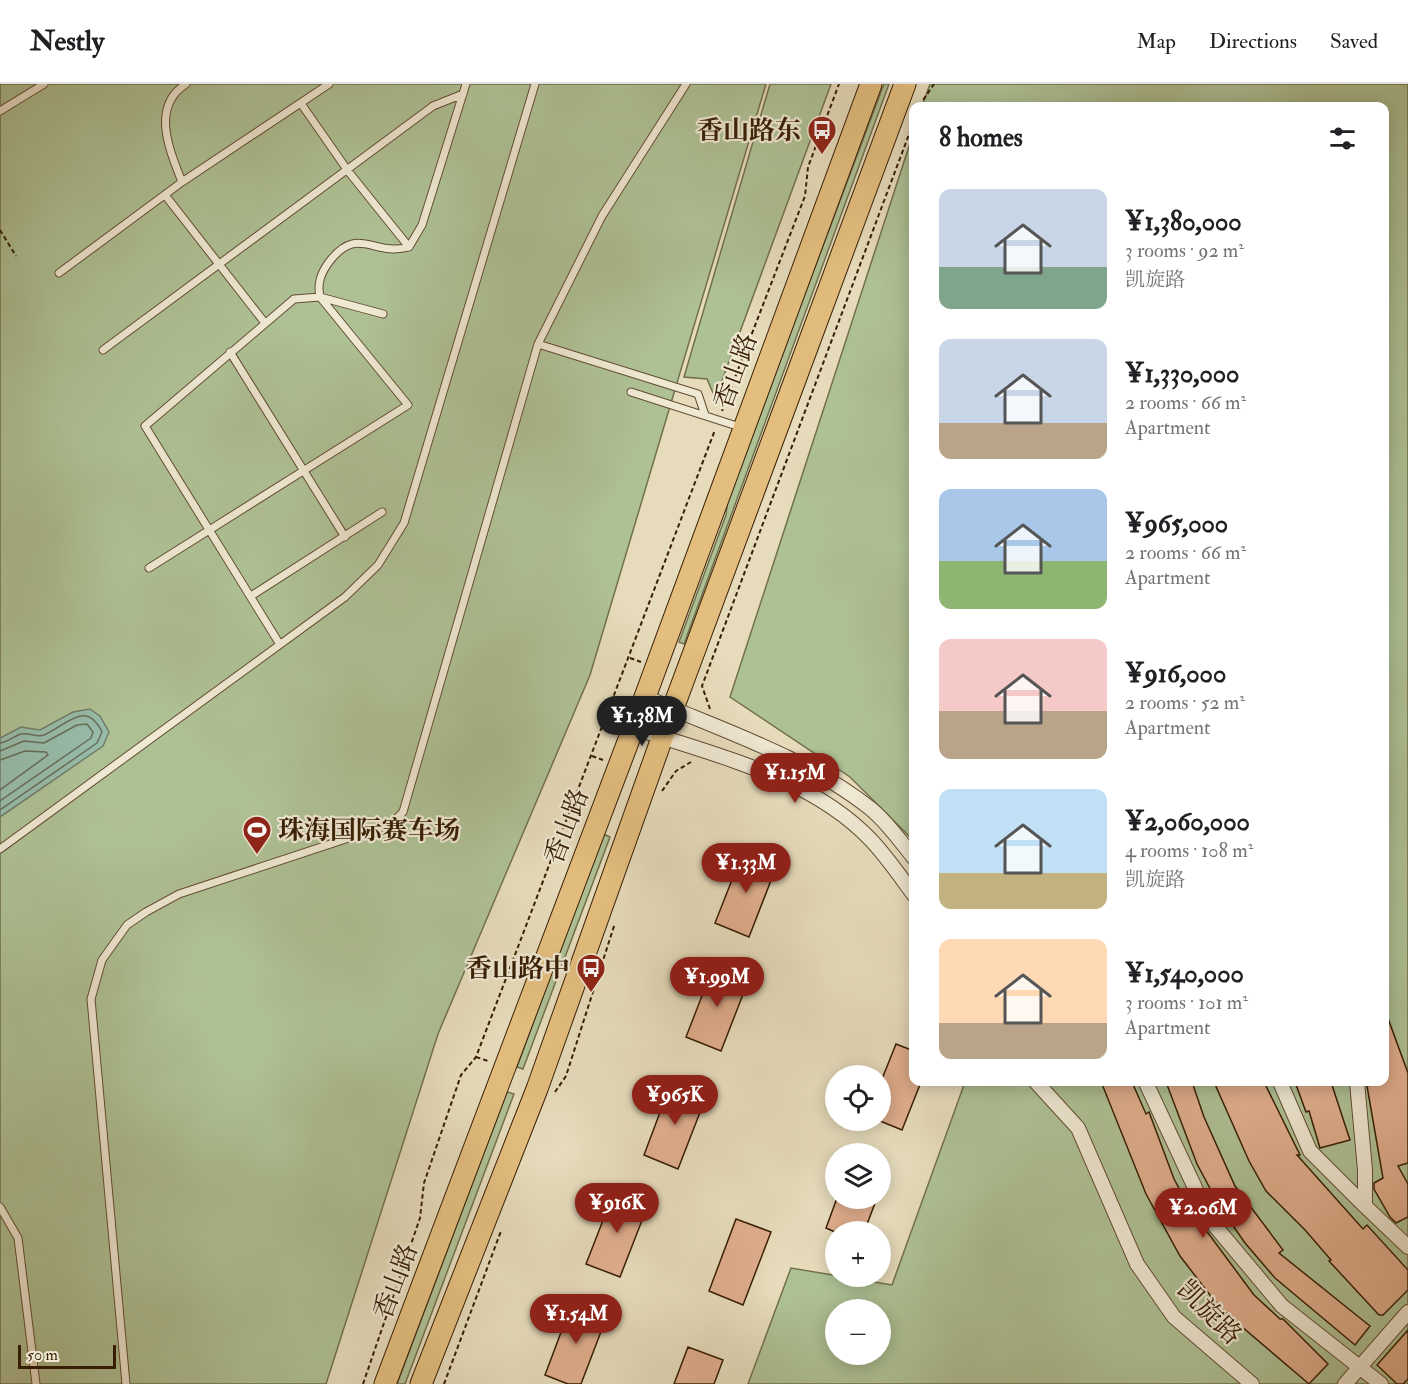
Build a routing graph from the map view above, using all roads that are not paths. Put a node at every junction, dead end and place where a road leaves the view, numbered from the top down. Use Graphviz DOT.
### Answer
graph roads {
  1 [pos="44,84"];
  2 [pos="186,84"];
  3 [pos="329,84"];
  4 [pos="466,84"];
  5 [pos="535,84"];
  6 [pos="686,84"];
  7 [pos="871,84"];
  8 [pos="905,84"];
  9 [pos="463,94"];
  10 [pos="302,105"];
  11 [pos="0,111"];
  12 [pos="348,171"];
  13 [pos="182,182"];
  14 [pos="165,195"];
  15 [pos="409,247"];
  16 [pos="220,263"];
  17 [pos="59,273"];
  18 [pos="320,297"];
  19 [pos="383,314"];
  20 [pos="265,323"];
  21 [pos="538,344"];
  22 [pos="103,350"];
  23 [pos="230,352"];
  24 [pos="631,392"];
  25 [pos="705,415"];
  26 [pos="743,428"];
  27 [pos="303,469"];
  28 [pos="382,512"];
  29 [pos="207,528"];
  30 [pos="345,537"];
  31 [pos="149,568"];
  32 [pos="250,596"];
  33 [pos="279,643"];
  34 [pos="645,697"];
  35 [pos="673,709"];
  36 [pos="632,727"];
  37 [pos="662,738"];
  38 [pos="0,849"];
  39 [pos="909,852"];
  40 [pos="909,889"];
  41 [pos="1040,1086"];
  42 [pos="1147,1086"];
  43 [pos="1282,1086"];
  44 [pos="1357,1086"];
  45 [pos="1365,1206"];
  46 [pos="0,1207"];
  47 [pos="1408,1247"];
  48 [pos="1408,1312"];
  49 [pos="1360,1366"];
  50 [pos="36,1384"];
  51 [pos="126,1384"];
  52 [pos="385,1384"];
  53 [pos="421,1384"];
  54 [pos="1252,1384"];
  55 [pos="1345,1384"];
  56 [pos="1381,1384"];
  1 -- 11 [label="lane"];
  2 -- 13 [label="lane"];
  3 -- 10 [label="lane"];
  4 -- 9 [label="lane"];
  5 -- 33 [label="lane"];
  6 -- 21 [label="lane"];
  7 -- 26 [label="main road, 香山路"];
  8 -- 35 [label="main road"];
  9 -- 12 [label="lane"];
  9 -- 15 [label="lane"];
  10 -- 12 [label="lane"];
  10 -- 13 [label="lane"];
  12 -- 15 [label="lane"];
  12 -- 16 [label="lane"];
  13 -- 14 [label="lane"];
  14 -- 16 [label="lane"];
  14 -- 17 [label="lane"];
  15 -- 18 [label="lane"];
  16 -- 20 [label="lane"];
  16 -- 22 [label="lane"];
  18 -- 19 [label="lane"];
  18 -- 20 [label="lane"];
  18 -- 27 [label="lane"];
  20 -- 23 [label="lane"];
  21 -- 25 [label="lane"];
  21 -- 51 [label="lane"];
  23 -- 27 [label="lane"];
  23 -- 29 [label="lane"];
  24 -- 25 [label="lane"];
  25 -- 26 [label="lane"];
  26 -- 34 [label="main road, 香山路"];
  27 -- 29 [label="lane"];
  27 -- 30 [label="lane"];
  28 -- 30 [label="lane"];
  29 -- 31 [label="lane"];
  29 -- 32 [label="lane"];
  30 -- 32 [label="lane"];
  32 -- 33 [label="lane"];
  33 -- 38 [label="lane"];
  34 -- 35 [label="street"];
  34 -- 36 [label="main road, 香山路"];
  35 -- 37 [label="main road"];
  35 -- 39 [label="street"];
  36 -- 37 [label="street"];
  36 -- 52 [label="main road, 香山路"];
  37 -- 40 [label="street"];
  37 -- 53 [label="main road"];
  41 -- 54 [label="street, 凯旋路"];
  42 -- 49 [label="street"];
  43 -- 45 [label="street"];
  44 -- 45 [label="street"];
  45 -- 47 [label="street"];
  46 -- 50 [label="lane"];
  48 -- 49 [label="street"];
  49 -- 55 [label="street"];
  49 -- 56 [label="street"];
}
